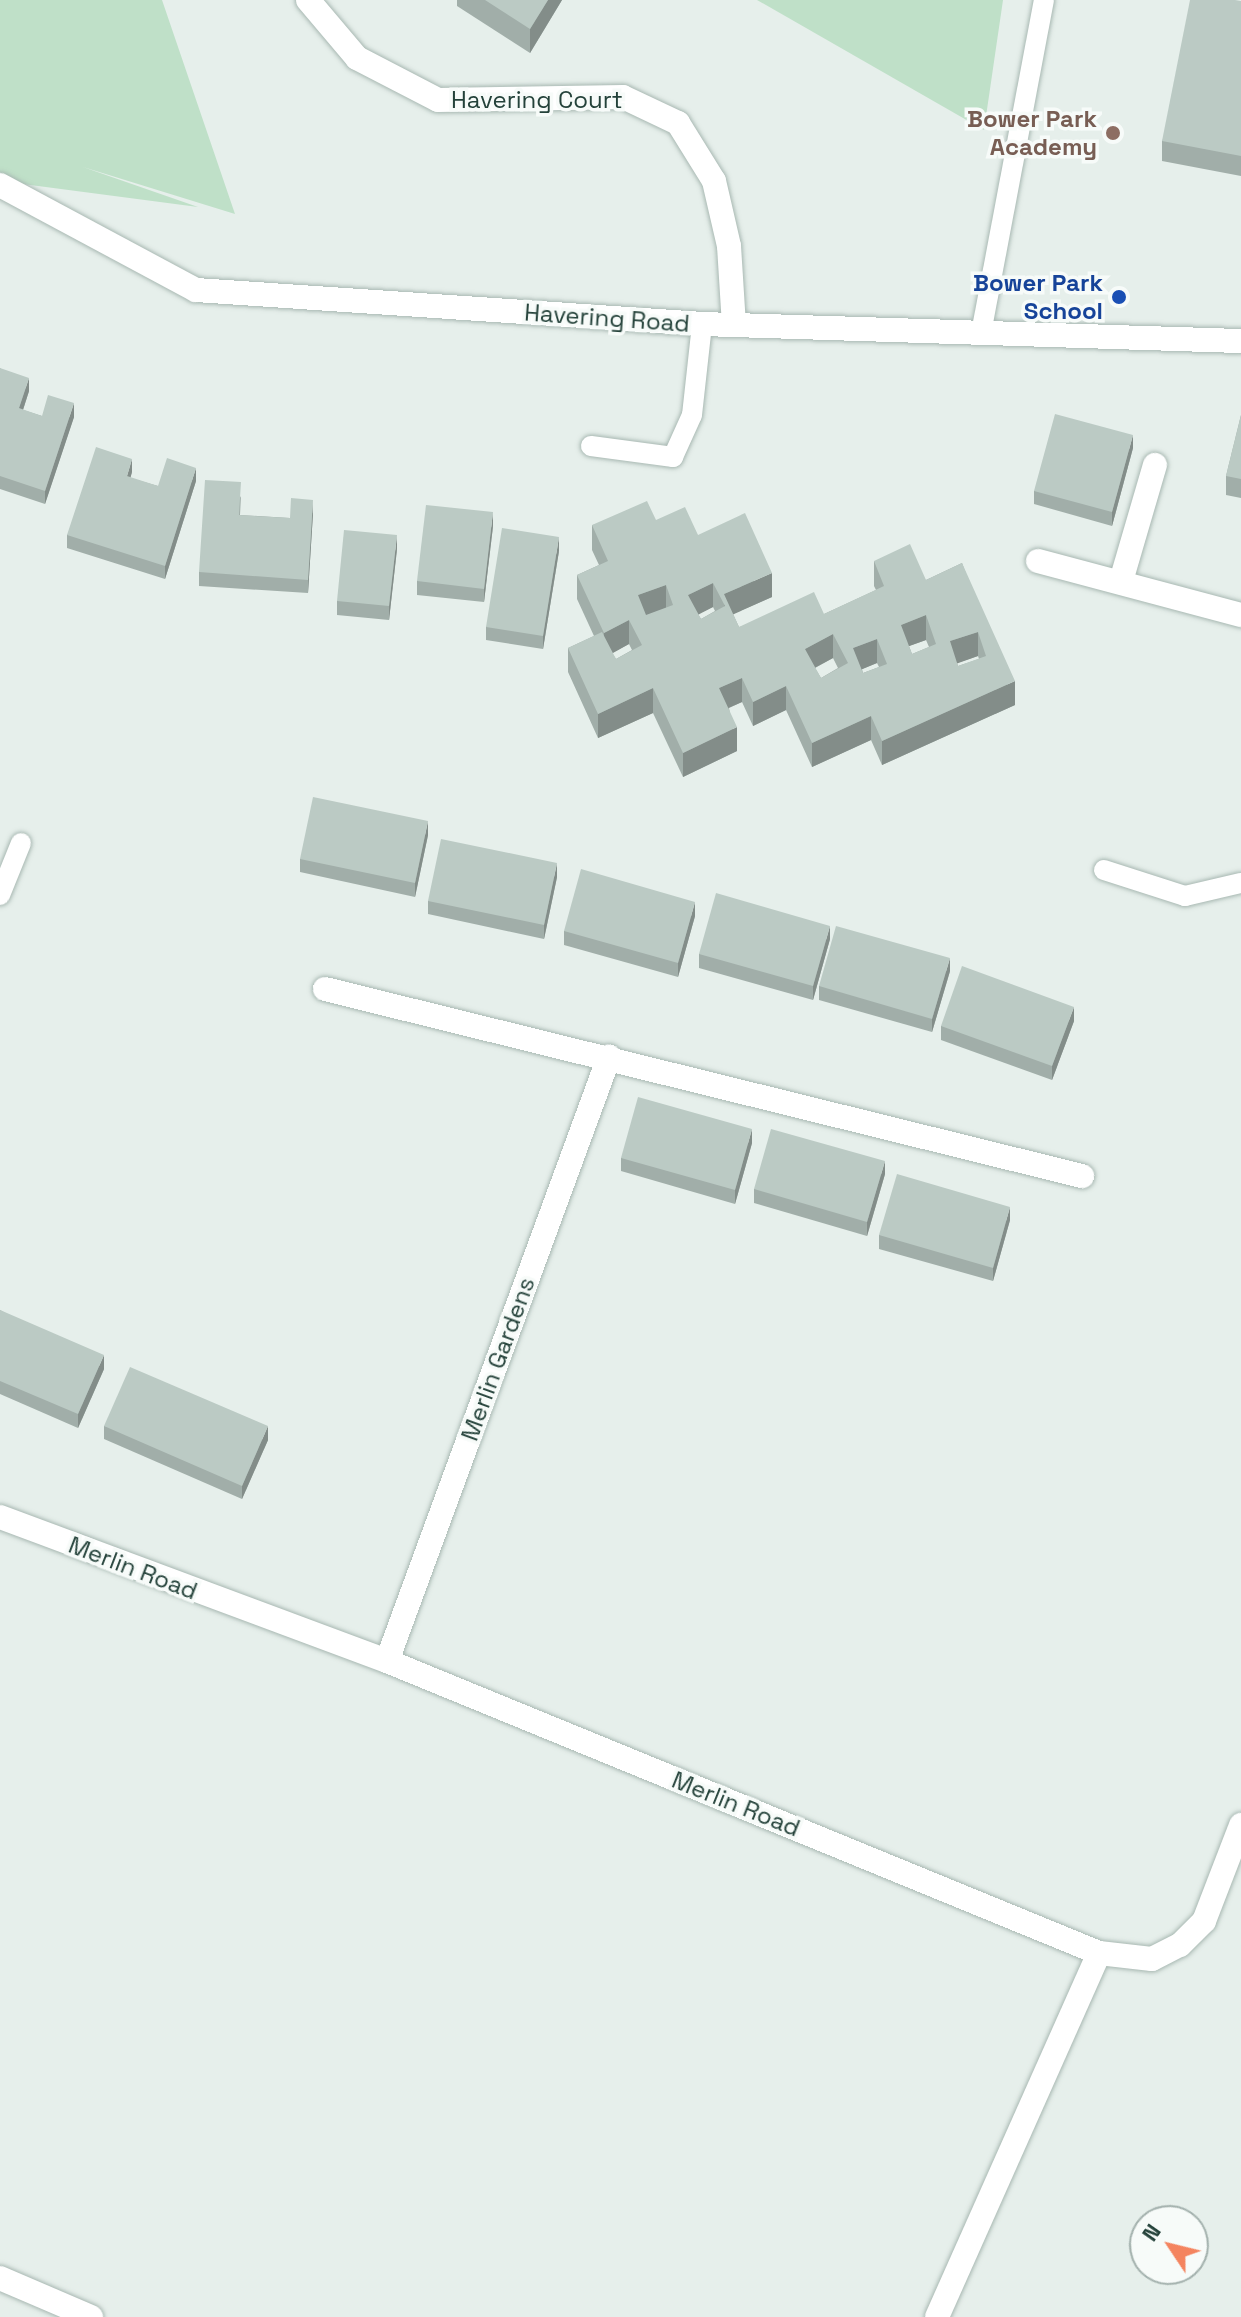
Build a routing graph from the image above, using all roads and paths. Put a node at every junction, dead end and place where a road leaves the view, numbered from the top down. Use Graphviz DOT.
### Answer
graph roads {
  1 [pos="308,0"];
  2 [pos="1044,0"];
  3 [pos="0,185"];
  4 [pos="702,324"];
  5 [pos="734,325"];
  6 [pos="982,328"];
  7 [pos="1241,341"];
  8 [pos="591,446"];
  9 [pos="1155,465"];
  10 [pos="1038,561"];
  11 [pos="1121,581"];
  12 [pos="1241,615"];
  13 [pos="21,843"];
  14 [pos="1104,870"];
  15 [pos="1241,883"];
  16 [pos="0,895"];
  17 [pos="325,989"];
  18 [pos="609,1057"];
  19 [pos="1082,1176"];
  20 [pos="0,1517"];
  21 [pos="387,1661"];
  22 [pos="1241,1825"];
  23 [pos="1099,1953"];
  24 [pos="0,2278"];
  25 [pos="91,2317"];
  26 [pos="937,2317"];
  1 -- 5 [label="street, Havering Court"];
  2 -- 6 [label="lane"];
  3 -- 4 [label="street, Havering Road"];
  4 -- 5 [label="street, Havering Road"];
  4 -- 8 [label="lane"];
  5 -- 6 [label="street, Havering Road"];
  6 -- 7 [label="street, Havering Road"];
  9 -- 11 [label="street"];
  10 -- 11 [label="street"];
  11 -- 12 [label="street"];
  13 -- 16 [label="lane"];
  14 -- 15 [label="lane"];
  17 -- 18 [label="street"];
  18 -- 19 [label="street"];
  18 -- 21 [label="street, Merlin Gardens"];
  20 -- 21 [label="street, Merlin Road"];
  21 -- 23 [label="street, Merlin Road"];
  22 -- 23 [label="street, Merlin Road"];
  23 -- 26 [label="street"];
  24 -- 25 [label="street"];
}
